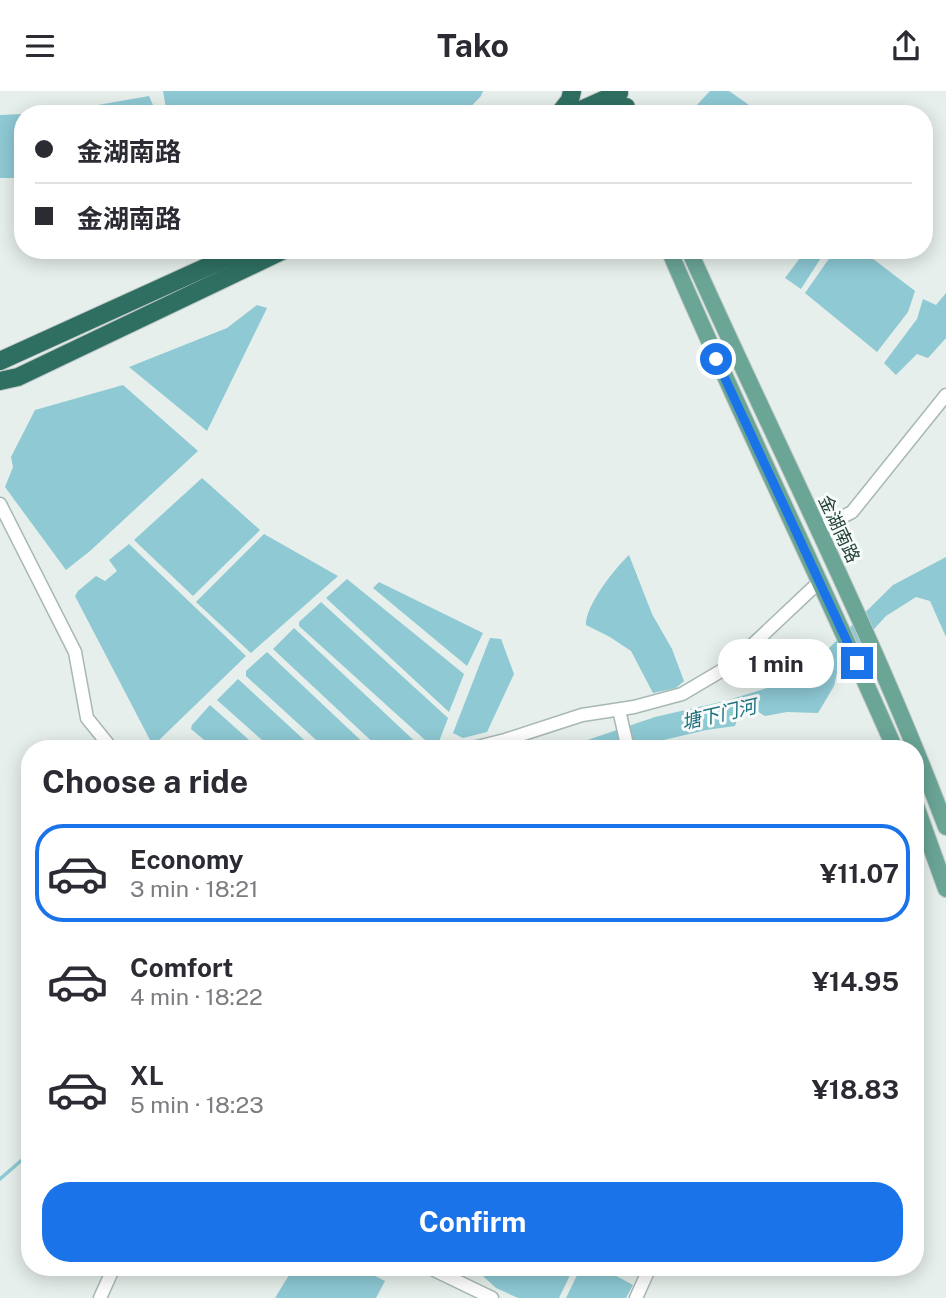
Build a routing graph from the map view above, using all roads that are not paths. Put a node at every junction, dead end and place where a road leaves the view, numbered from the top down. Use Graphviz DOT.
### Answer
graph roads {
  1 [pos="224,259"];
  2 [pos="265,259"];
  3 [pos="674,259"];
  4 [pos="693,259"];
  5 [pos="0,361"];
  6 [pos="0,381"];
  7 [pos="946,395"];
  8 [pos="0,504"];
  9 [pos="819,529"];
  10 [pos="819,582"];
  11 [pos="619,710"];
  12 [pos="105,740"];
  13 [pos="505,740"];
  14 [pos="626,740"];
  15 [pos="891,740"];
  16 [pos="913,740"];
  17 [pos="924,768"];
  18 [pos="946,827"];
  19 [pos="924,828"];
  20 [pos="946,889"];
  21 [pos="110,1276"];
  22 [pos="447,1276"];
  23 [pos="646,1276"];
  24 [pos="100,1298"];
  25 [pos="492,1298"];
  26 [pos="635,1298"];
  1 -- 5 [label="highway"];
  2 -- 6 [label="highway"];
  3 -- 10 [label="main road"];
  4 -- 9 [label="main road, 金湖南路"];
  7 -- 9 [label="street"];
  8 -- 12 [label="street"];
  9 -- 16 [label="main road, 金湖南路"];
  10 -- 11 [label="street"];
  10 -- 15 [label="main road"];
  11 -- 13 [label="street"];
  11 -- 14 [label="street"];
  17 -- 18 [label="main road, 金湖南路"];
  19 -- 20 [label="main road"];
  21 -- 24 [label="street"];
  22 -- 25 [label="street"];
  23 -- 26 [label="street"];
}
